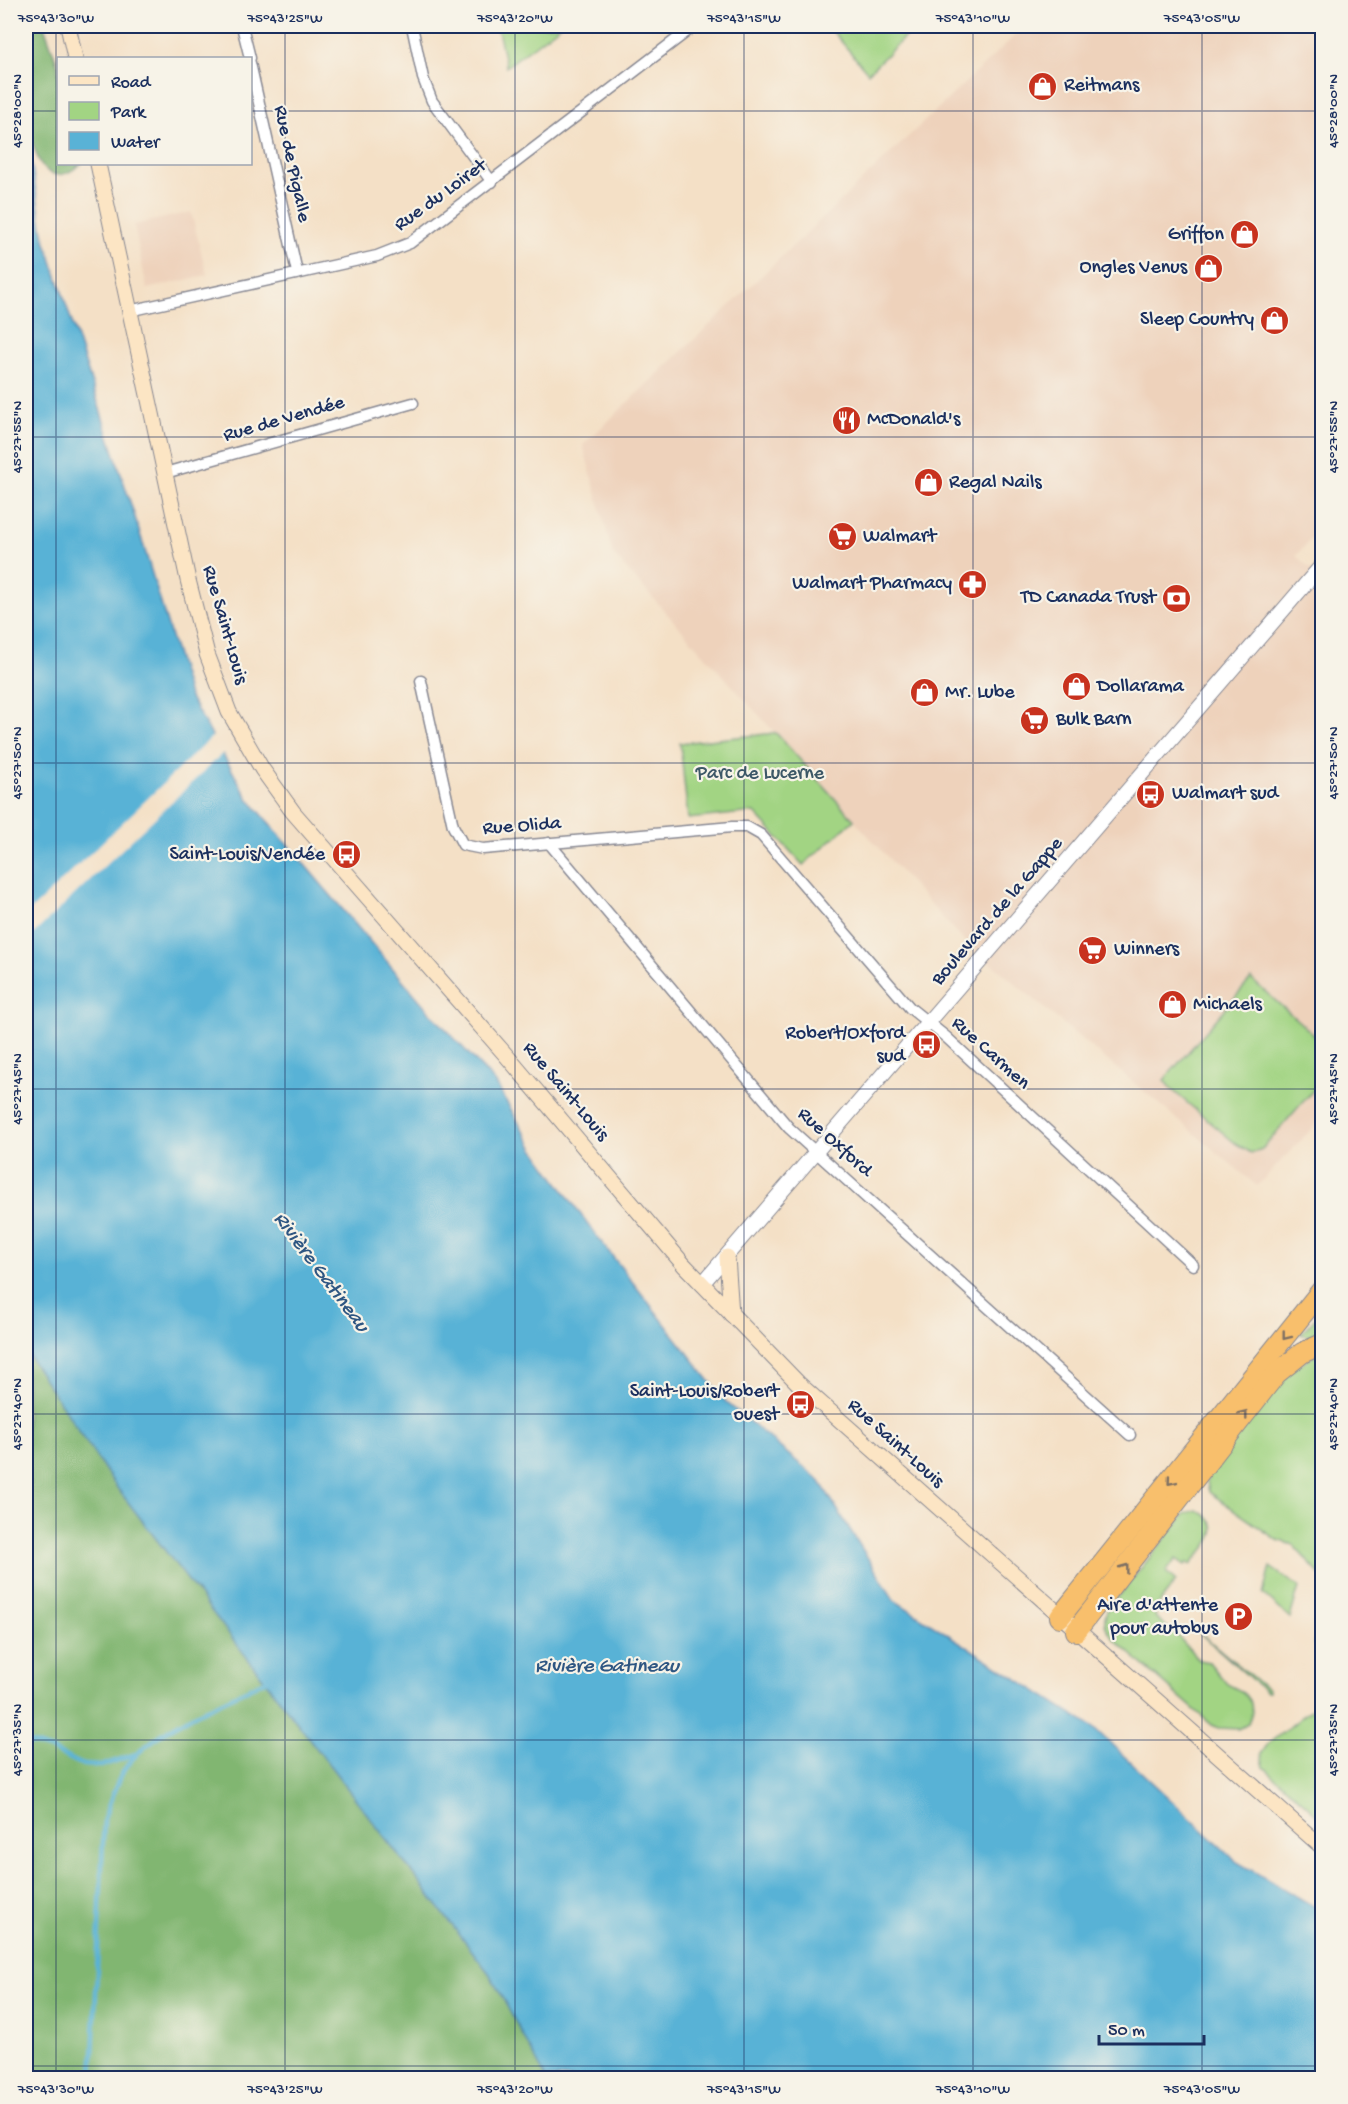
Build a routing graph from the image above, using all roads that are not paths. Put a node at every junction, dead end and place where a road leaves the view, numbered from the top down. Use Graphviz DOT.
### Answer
graph roads {
  1 [pos="68,26"];
  2 [pos="242,26"];
  3 [pos="412,26"];
  4 [pos="694,26"];
  5 [pos="75,57"];
  6 [pos="249,57"];
  7 [pos="252,70"];
  8 [pos="98,165"];
  9 [pos="492,182"];
  10 [pos="297,272"];
  11 [pos="129,311"];
  12 [pos="413,403"];
  13 [pos="165,473"];
  14 [pos="1323,565"];
  15 [pos="421,681"];
  16 [pos="753,829"];
  17 [pos="549,843"];
  18 [pos="929,1023"];
  19 [pos="817,1153"];
  20 [pos="727,1257"];
  21 [pos="1193,1265"];
  22 [pos="702,1284"];
  23 [pos="1323,1290"];
  24 [pos="731,1314"];
  25 [pos="1323,1344"];
  26 [pos="1130,1435"];
  27 [pos="1060,1617"];
  28 [pos="1076,1631"];
  29 [pos="1323,1847"];
  1 -- 5 [label="main road"];
  2 -- 6 [label="street, Rue de Pigalle"];
  3 -- 9 [label="street"];
  4 -- 9 [label="street, Rue du Loiret"];
  7 -- 10 [label="street, Rue de Pigalle"];
  8 -- 11 [label="main road, Rue Saint-Louis"];
  9 -- 10 [label="street, Rue du Loiret"];
  10 -- 11 [label="street, Rue du Loiret"];
  11 -- 13 [label="main road, Rue Saint-Louis"];
  12 -- 13 [label="street, Rue de Vendée"];
  13 -- 22 [label="main road, Rue Saint-Louis"];
  14 -- 18 [label="street, Boulevard de la Gappe"];
  15 -- 17 [label="street, Rue Olida"];
  16 -- 17 [label="street, Rue Olida"];
  16 -- 18 [label="street, Rue Carmen"];
  17 -- 19 [label="street, Rue Oxford"];
  18 -- 19 [label="street, Boulevard de la Gappe"];
  18 -- 21 [label="street, Rue Carmen"];
  19 -- 20 [label="street, Boulevard de la Gappe"];
  19 -- 26 [label="street, Rue Oxford"];
  20 -- 22 [label="street, Boulevard de la Gappe"];
  20 -- 24 [label="main road"];
  22 -- 24 [label="main road, Rue Saint-Louis"];
  23 -- 27 [label="highway, one-way"];
  24 -- 27 [label="main road, Rue Saint-Louis"];
  28 -- 25 [label="highway, one-way"];
  27 -- 28 [label="main road, Rue Saint-Louis"];
  28 -- 29 [label="main road, Rue Saint-Louis"];
}
